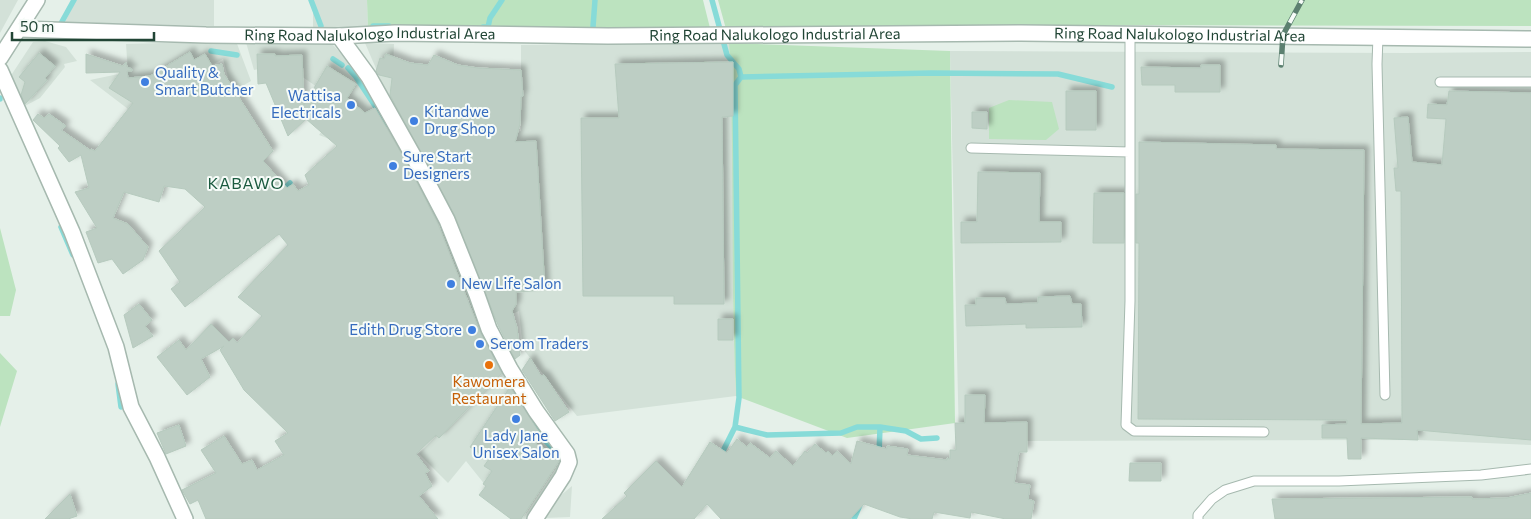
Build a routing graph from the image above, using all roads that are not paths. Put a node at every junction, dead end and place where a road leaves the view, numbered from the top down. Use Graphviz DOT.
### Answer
graph roads {
  1 [pos="37,0"];
  2 [pos="19,28"];
  3 [pos="1130,34"];
  4 [pos="339,36"];
  5 [pos="1378,36"];
  6 [pos="1531,39"];
  7 [pos="0,58"];
  8 [pos="0,70"];
  9 [pos="1440,82"];
  10 [pos="1531,82"];
  11 [pos="971,148"];
  12 [pos="1130,152"];
  13 [pos="1385,395"];
  14 [pos="1264,432"];
  15 [pos="1531,469"];
  16 [pos="185,519"];
  17 [pos="535,519"];
  18 [pos="1198,519"];
  1 -- 2 [label="street"];
  2 -- 4 [label="street, Ring Road Nalukologo Industrial Area"];
  2 -- 7 [label="street"];
  3 -- 4 [label="street, Ring Road Nalukologo Industrial Area"];
  3 -- 5 [label="street, Ring Road Nalukologo Industrial Area"];
  3 -- 12 [label="lane"];
  4 -- 17 [label="street"];
  5 -- 6 [label="street, Ring Road Nalukologo Industrial Area"];
  5 -- 13 [label="lane"];
  8 -- 16 [label="street"];
  9 -- 10 [label="lane"];
  11 -- 12 [label="lane"];
  12 -- 14 [label="lane"];
  15 -- 18 [label="lane"];
}
